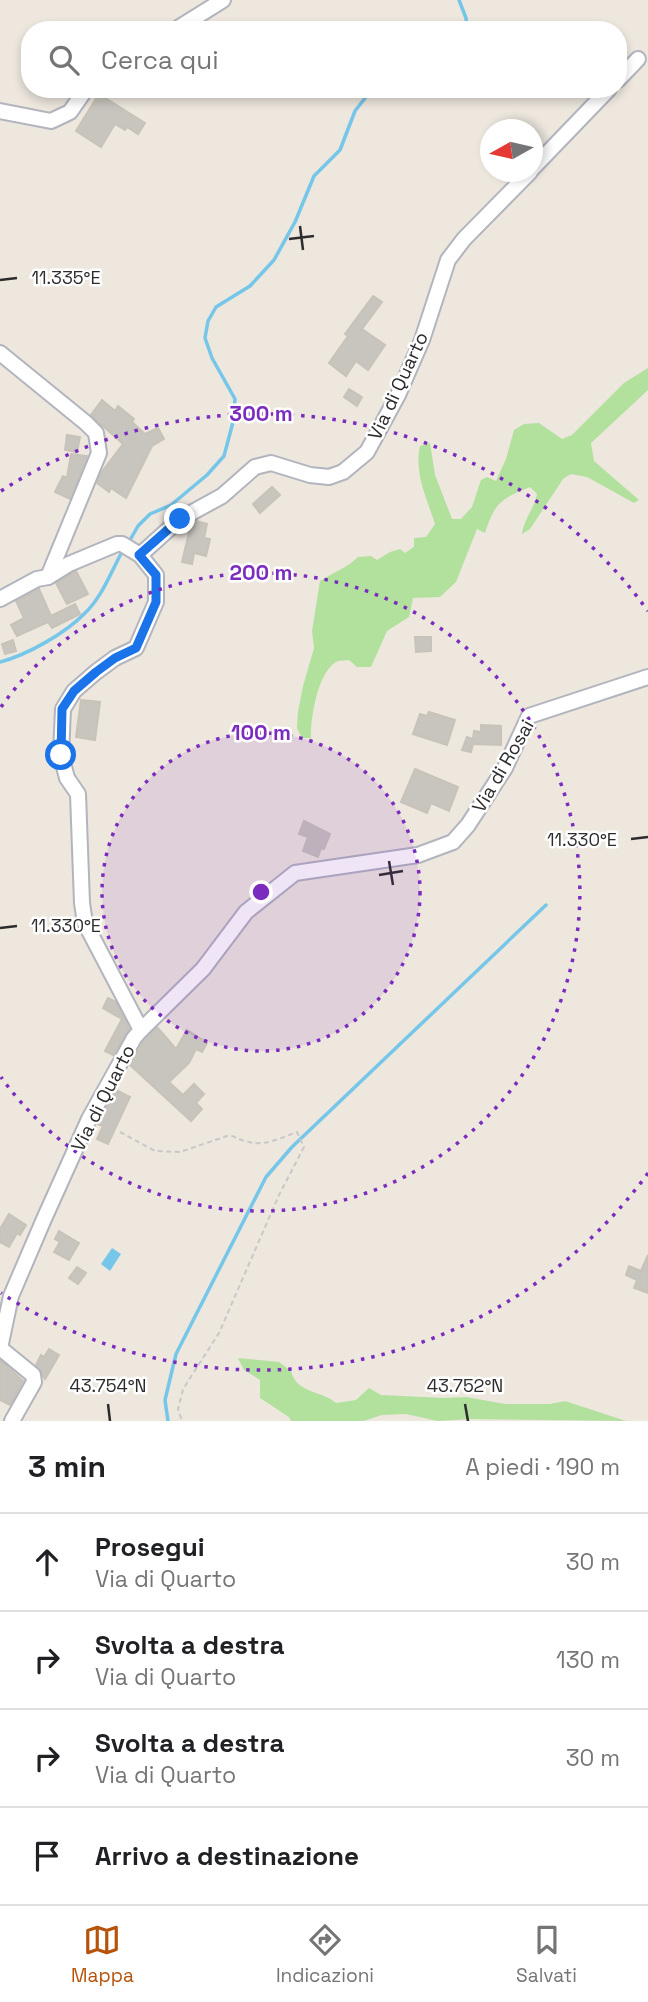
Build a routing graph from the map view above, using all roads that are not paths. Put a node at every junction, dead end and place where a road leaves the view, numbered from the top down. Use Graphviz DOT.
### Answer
graph roads {
  1 [pos="223,0"];
  2 [pos="189,21"];
  3 [pos="638,59"];
  4 [pos="627,71"];
  5 [pos="80,98"];
  6 [pos="600,98"];
  7 [pos="0,111"];
  8 [pos="543,158"];
  9 [pos="519,182"];
  10 [pos="0,353"];
  11 [pos="139,555"];
  12 [pos="48,577"];
  13 [pos="0,599"];
  14 [pos="648,677"];
  15 [pos="141,1030"];
  16 [pos="0,1348"];
  17 [pos="12,1421"];
  1 -- 2 [label="street"];
  3 -- 4 [label="street"];
  5 -- 7 [label="street"];
  6 -- 8 [label="street, Via di Quarto"];
  9 -- 11 [label="street, Via di Quarto"];
  10 -- 12 [label="street"];
  11 -- 12 [label="street"];
  11 -- 15 [label="street, Via di Quarto"];
  12 -- 13 [label="street"];
  14 -- 15 [label="street, Via di Rosai"];
  15 -- 16 [label="street, Via di Quarto"];
  16 -- 17 [label="street, Via di Quarto"];
}
